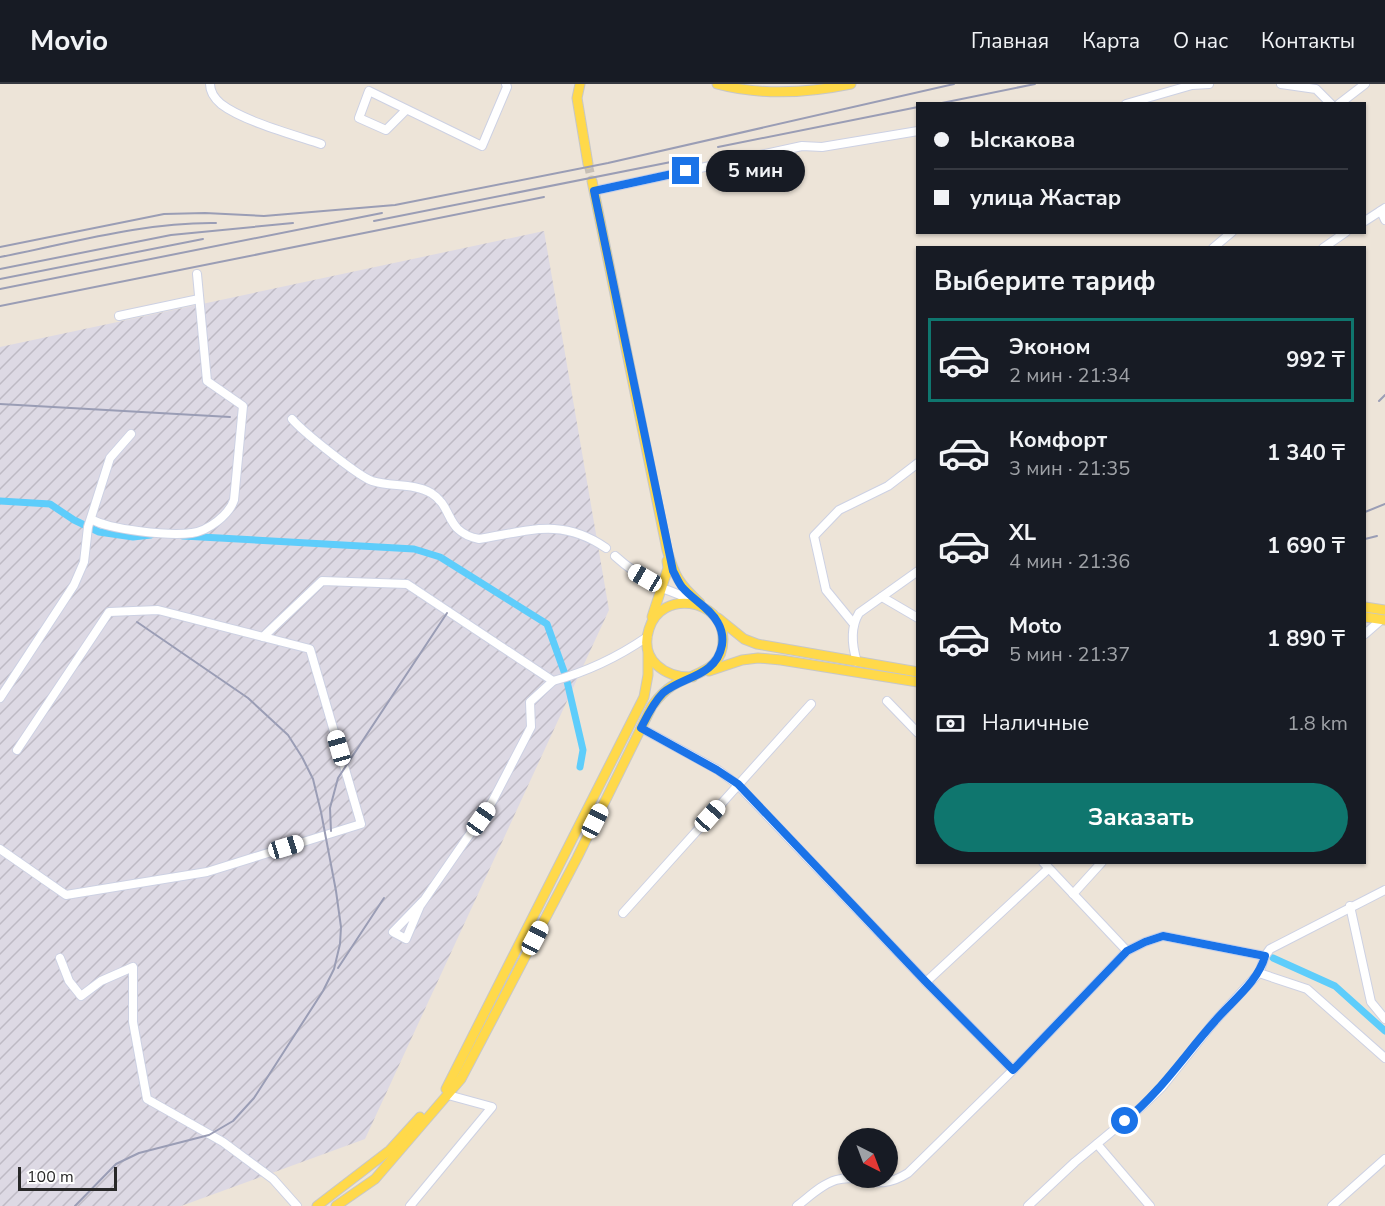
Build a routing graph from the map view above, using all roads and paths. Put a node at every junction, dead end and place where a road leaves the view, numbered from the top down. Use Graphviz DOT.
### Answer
graph roads {
  1 [pos="210,84"];
  2 [pos="506,84"];
  3 [pos="576,84"];
  4 [pos="717,84"];
  5 [pos="1209,84"];
  6 [pos="1281,84"];
  7 [pos="1365,84"];
  8 [pos="846,85"];
  9 [pos="1133,102"];
  10 [pos="1329,102"];
  11 [pos="1342,102"];
  12 [pos="406,110"];
  13 [pos="916,130"];
  14 [pos="321,144"];
  15 [pos="588,164"];
  16 [pos="593,186"];
  17 [pos="1383,209"];
  18 [pos="1366,220"];
  19 [pos="1385,220"];
  20 [pos="1230,234"];
  21 [pos="1344,234"];
  22 [pos="1215,246"];
  23 [pos="1327,246"];
  24 [pos="197,274"];
  25 [pos="199,299"];
  26 [pos="119,316"];
  27 [pos="292,419"];
  28 [pos="131,434"];
  29 [pos="916,465"];
  30 [pos="91,519"];
  31 [pos="606,548"];
  32 [pos="667,550"];
  33 [pos="615,556"];
  34 [pos="916,572"];
  35 [pos="661,587"];
  36 [pos="882,597"];
  37 [pos="1366,606"];
  38 [pos="704,608"];
  39 [pos="1385,610"];
  40 [pos="916,617"];
  41 [pos="1366,617"];
  42 [pos="1383,620"];
  43 [pos="853,623"];
  44 [pos="650,626"];
  45 [pos="1366,633"];
  46 [pos="263,637"];
  47 [pos="647,637"];
  48 [pos="648,647"];
  49 [pos="783,649"];
  50 [pos="781,660"];
  51 [pos="857,662"];
  52 [pos="916,672"];
  53 [pos="697,676"];
  54 [pos="553,681"];
  55 [pos="916,682"];
  56 [pos="0,698"];
  57 [pos="887,700"];
  58 [pos="811,704"];
  59 [pos="641,728"];
  60 [pos="916,731"];
  61 [pos="17,750"];
  62 [pos="738,784"];
  63 [pos="0,849"];
  64 [pos="1100,864"];
  65 [pos="1045,866"];
  66 [pos="1385,890"];
  67 [pos="1073,894"];
  68 [pos="423,901"];
  69 [pos="1350,906"];
  70 [pos="623,913"];
  71 [pos="1127,951"];
  72 [pos="1265,956"];
  73 [pos="60,958"];
  74 [pos="1259,973"];
  75 [pos="926,982"];
  76 [pos="1385,1019"];
  77 [pos="1385,1058"];
  78 [pos="1013,1070"];
  79 [pos="448,1095"];
  80 [pos="1097,1144"];
  81 [pos="1385,1159"];
  82 [pos="297,1206"];
  83 [pos="317,1206"];
  84 [pos="336,1206"];
  85 [pos="410,1206"];
  86 [pos="797,1206"];
  87 [pos="1028,1206"];
  88 [pos="1150,1206"];
  89 [pos="1332,1206"];
  1 -- 14 [label="street"];
  2 -- 12 [label="street"];
  3 -- 15 [label="main road"];
  4 -- 8 [label="main road"];
  5 -- 9 [label="street"];
  6 -- 10 [label="street"];
  7 -- 11 [label="street"];
  12 -- 12 [label="street"];
  13 -- 16 [label="street"];
  16 -- 32 [label="main road"];
  17 -- 18 [label="street"];
  17 -- 19 [label="street"];
  20 -- 22 [label="street"];
  21 -- 23 [label="street"];
  24 -- 25 [label="street"];
  25 -- 26 [label="street"];
  25 -- 30 [label="street"];
  27 -- 31 [label="street"];
  28 -- 30 [label="street"];
  29 -- 43 [label="street"];
  30 -- 56 [label="street"];
  32 -- 35 [label="main road"];
  32 -- 38 [label="main road"];
  33 -- 35 [label="street"];
  34 -- 36 [label="street"];
  35 -- 38 [label="street"];
  35 -- 44 [label="main road"];
  36 -- 40 [label="street"];
  36 -- 43 [label="street"];
  37 -- 39 [label="main road"];
  38 -- 44 [label="main road"];
  38 -- 49 [label="main road"];
  38 -- 53 [label="main road"];
  41 -- 42 [label="main road"];
  42 -- 45 [label="street"];
  43 -- 51 [label="street"];
  44 -- 47 [label="main road"];
  46 -- 54 [label="street"];
  46 -- 61 [label="street"];
  46 -- 63 [label="street"];
  47 -- 48 [label="main road"];
  47 -- 54 [label="street"];
  48 -- 53 [label="main road"];
  48 -- 83 [label="main road"];
  49 -- 50 [label="main road"];
  49 -- 51 [label="main road"];
  50 -- 53 [label="main road"];
  50 -- 55 [label="main road"];
  51 -- 52 [label="main road"];
  53 -- 59 [label="main road"];
  54 -- 68 [label="street"];
  57 -- 60 [label="street"];
  58 -- 62 [label="street"];
  59 -- 62 [label="street"];
  59 -- 79 [label="main road"];
  62 -- 70 [label="street"];
  62 -- 75 [label="street"];
  64 -- 67 [label="street"];
  65 -- 67 [label="street"];
  65 -- 75 [label="street"];
  66 -- 69 [label="street"];
  67 -- 71 [label="street"];
  68 -- 68 [label="street"];
  69 -- 72 [label="street"];
  69 -- 76 [label="street"];
  71 -- 72 [label="street"];
  71 -- 78 [label="street"];
  72 -- 74 [label="street"];
  73 -- 82 [label="street"];
  74 -- 77 [label="street"];
  74 -- 80 [label="street"];
  75 -- 78 [label="street"];
  78 -- 86 [label="street"];
  79 -- 84 [label="main road"];
  79 -- 85 [label="street"];
  80 -- 87 [label="street"];
  80 -- 88 [label="street"];
  81 -- 89 [label="street"];
}
